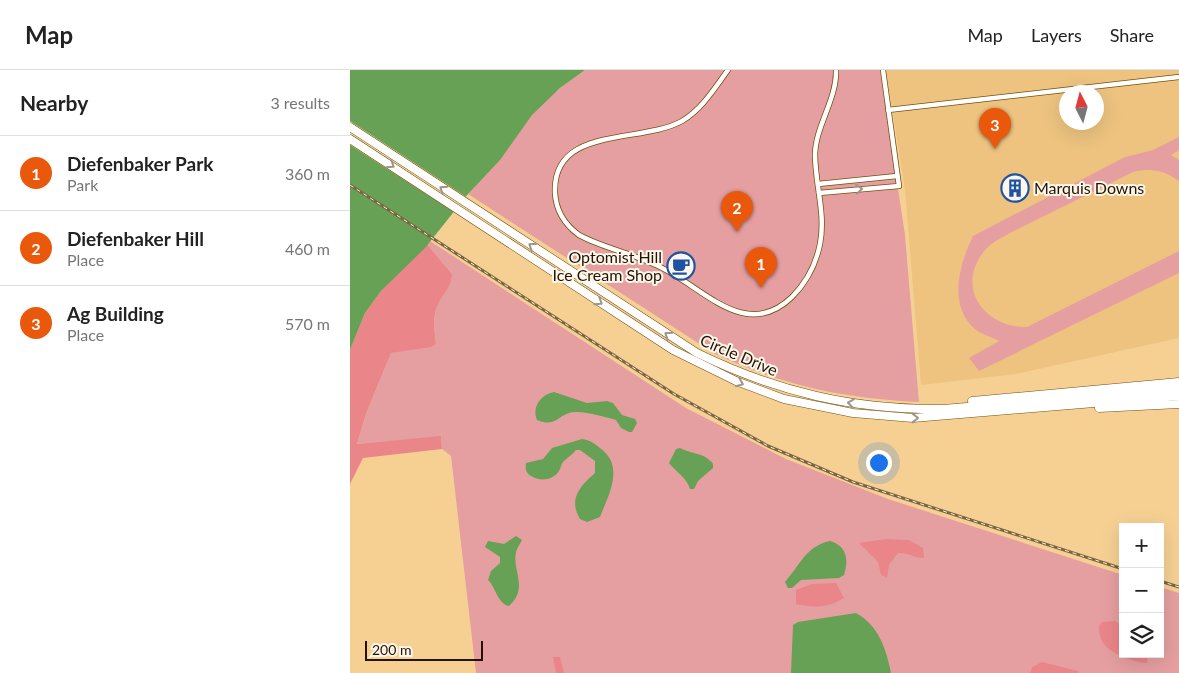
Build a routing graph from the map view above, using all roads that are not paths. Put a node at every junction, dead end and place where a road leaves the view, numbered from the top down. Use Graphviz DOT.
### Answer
graph roads {
  1 [pos="728,70"];
  2 [pos="836,70"];
  3 [pos="883,70"];
  4 [pos="1179,77"];
  5 [pos="888,110"];
  6 [pos="350,128"];
  7 [pos="350,138"];
  8 [pos="897,176"];
  9 [pos="818,184"];
  10 [pos="819,194"];
  11 [pos="1179,377"];
  12 [pos="1179,382"];
  13 [pos="1179,389"];
  14 [pos="1085,390"];
  15 [pos="1179,396"];
  16 [pos="1179,404"];
  17 [pos="873,406"];
  18 [pos="1008,411"];
  1 -- 10 [label="street"];
  2 -- 9 [label="street"];
  3 -- 5 [label="street"];
  4 -- 5 [label="street"];
  5 -- 8 [label="street"];
  17 -- 6 [label="highway, Circle Drive, one-way"];
  7 -- 18 [label="highway, Circle Drive, one-way"];
  8 -- 9 [label="street"];
  10 -- 8 [label="street, one-way"];
  9 -- 10 [label="street"];
  11 -- 14 [label="highway"];
  12 -- 14 [label="highway"];
  13 -- 17 [label="highway, Circle Drive"];
  14 -- 17 [label="highway"];
  15 -- 18 [label="highway, Circle Drive"];
  16 -- 18 [label="highway"];
}
